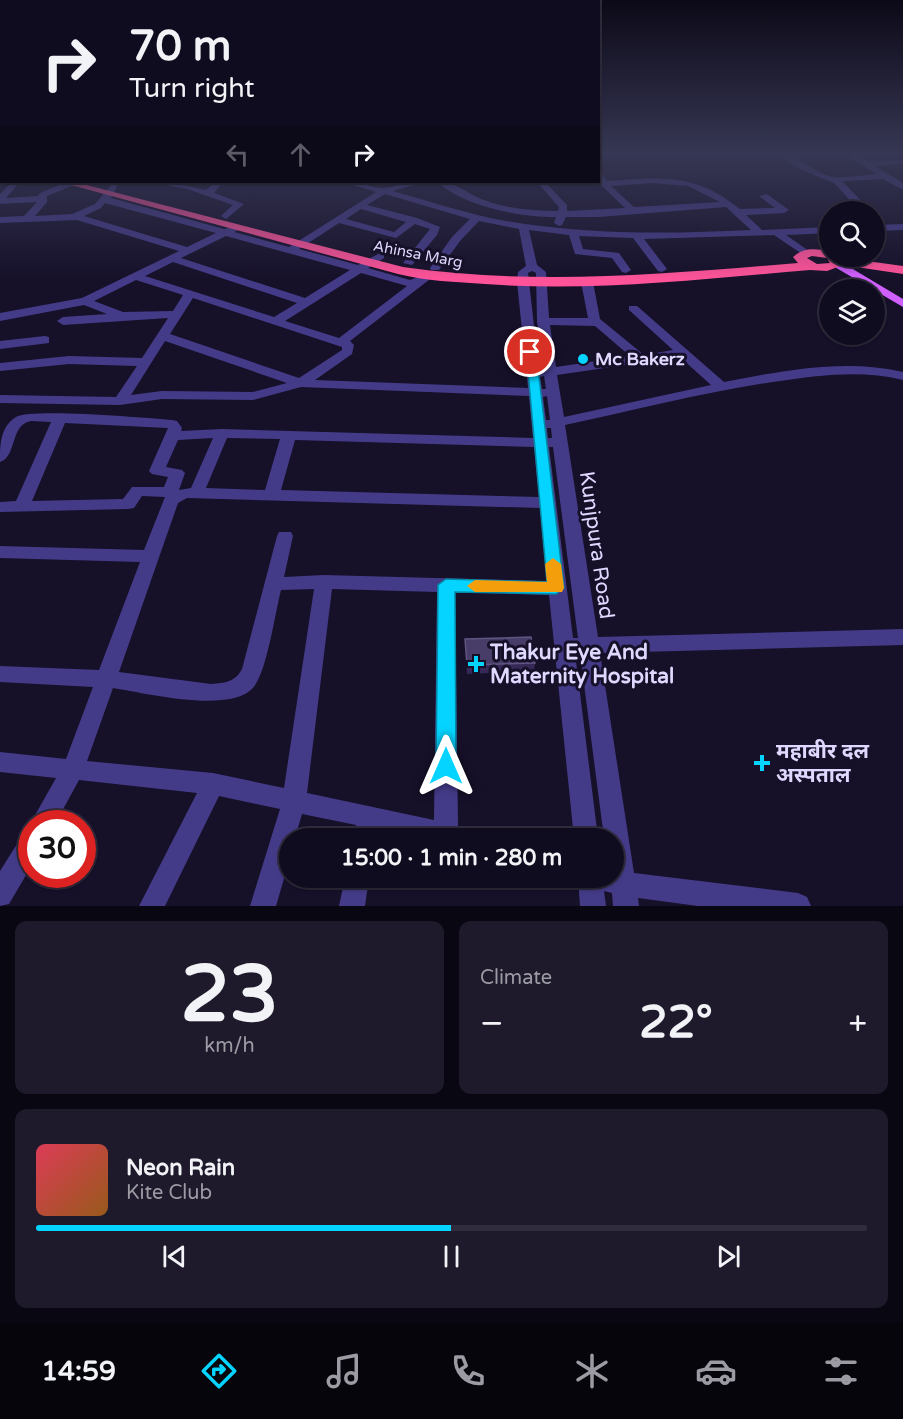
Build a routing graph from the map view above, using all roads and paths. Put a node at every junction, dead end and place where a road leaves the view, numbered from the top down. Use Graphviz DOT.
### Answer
graph roads {
  1 [pos="43,195"];
  2 [pos="103,195"];
  3 [pos="123,195"];
  4 [pos="134,195"];
  5 [pos="141,195"];
  6 [pos="214,195"];
  7 [pos="377,195"];
  8 [pos="404,195"];
  9 [pos="466,195"];
  10 [pos="553,195"];
  11 [pos="616,195"];
  12 [pos="717,195"];
  13 [pos="764,196"];
  14 [pos="0,200"];
  15 [pos="42,200"];
  16 [pos="731,204"];
  17 [pos="360,206"];
  18 [pos="632,210"];
  19 [pos="740,212"];
  20 [pos="160,214"];
  21 [pos="562,215"];
  22 [pos="225,216"];
  23 [pos="478,216"];
  24 [pos="74,217"];
  25 [pos="27,218"];
  26 [pos="0,220"];
  27 [pos="338,220"];
  28 [pos="414,220"];
  29 [pos="237,227"];
  30 [pos="523,227"];
  31 [pos="903,227"];
  32 [pos="885,228"];
  33 [pos="557,230"];
  34 [pos="819,230"];
  35 [pos="125,231"];
  36 [pos="573,232"];
  37 [pos="776,232"];
  38 [pos="225,233"];
  39 [pos="759,233"];
  40 [pos="635,234"];
  41 [pos="300,244"];
  42 [pos="187,250"];
  43 [pos="803,254"];
  44 [pos="819,257"];
  45 [pos="171,258"];
  46 [pos="375,259"];
  47 [pos="408,263"];
  48 [pos="819,263"];
  49 [pos="810,266"];
  50 [pos="885,266"];
  51 [pos="841,267"];
  52 [pos="845,267"];
  53 [pos="903,268"];
  54 [pos="662,269"];
  55 [pos="357,270"];
  56 [pos="626,270"];
  57 [pos="432,272"];
  58 [pos="532,275"];
  59 [pos="135,276"];
  60 [pos="853,279"];
  61 [pos="587,282"];
  62 [pos="416,284"];
  63 [pos="190,294"];
  64 [pos="85,301"];
  65 [pos="885,301"];
  66 [pos="305,302"];
  67 [pos="903,304"];
  68 [pos="633,308"];
  69 [pos="903,312"];
  70 [pos="177,314"];
  71 [pos="122,316"];
  72 [pos="0,317"];
  73 [pos="63,321"];
  74 [pos="543,321"];
  75 [pos="594,321"];
  76 [pos="275,322"];
  77 [pos="163,336"];
  78 [pos="45,340"];
  79 [pos="340,343"];
  80 [pos="0,345"];
  81 [pos="682,353"];
  82 [pos="640,359"];
  83 [pos="145,362"];
  84 [pos="0,367"];
  85 [pos="256,368"];
  86 [pos="541,373"];
  87 [pos="903,376"];
  88 [pos="301,383"];
  89 [pos="720,386"];
  90 [pos="544,393"];
  91 [pos="241,396"];
  92 [pos="0,399"];
  93 [pos="120,401"];
  94 [pos="60,418"];
  95 [pos="557,422"];
  96 [pos="6,430"];
  97 [pos="222,433"];
  98 [pos="539,434"];
  99 [pos="289,435"];
  100 [pos="172,436"];
  101 [pos="560,443"];
  102 [pos="0,457"];
  103 [pos="173,494"];
  104 [pos="196,494"];
  105 [pos="271,496"];
  106 [pos="546,503"];
  107 [pos="22,505"];
  108 [pos="0,507"];
  109 [pos="285,536"];
  110 [pos="2,556"];
  111 [pos="150,556"];
  112 [pos="324,582"];
  113 [pos="273,584"];
  114 [pos="446,585"];
  115 [pos="556,588"];
  116 [pos="903,638"];
  117 [pos="563,646"];
  118 [pos="589,646"];
  119 [pos="0,674"];
  120 [pos="106,679"];
  121 [pos="0,762"];
  122 [pos="73,770"];
  123 [pos="213,784"];
  124 [pos="294,801"];
  125 [pos="50,810"];
  126 [pos="367,828"];
  127 [pos="453,828"];
  128 [pos="584,828"];
  129 [pos="18,865"];
  130 [pos="355,888"];
  131 [pos="591,888"];
  132 [pos="616,889"];
  133 [pos="0,895"];
  134 [pos="152,906"];
  135 [pos="262,906"];
  136 [pos="352,906"];
  137 [pos="593,906"];
  138 [pos="798,906"];
  1 -- 15 [label="street"];
  2 -- 24 [label="street"];
  3 -- 20 [label="street"];
  4 -- 29 [label="highway, Ahinsa Marg"];
  5 -- 22 [label="highway, Ahinsa Marg"];
  6 -- 22 [label="street"];
  7 -- 17 [label="street"];
  8 -- 23 [label="street"];
  9 -- 21 [label="street"];
  10 -- 21 [label="street"];
  11 -- 18 [label="street"];
  12 -- 16 [label="street"];
  13 -- 19 [label="street"];
  14 -- 15 [label="street"];
  15 -- 25 [label="street"];
  16 -- 18 [label="street"];
  16 -- 19 [label="street"];
  17 -- 27 [label="street"];
  17 -- 28 [label="street"];
  18 -- 21 [label="street"];
  19 -- 39 [label="street"];
  20 -- 35 [label="street"];
  20 -- 38 [label="street"];
  21 -- 33 [label="street"];
  22 -- 41 [label="highway, Ahinsa Marg"];
  23 -- 30 [label="street"];
  23 -- 57 [label="street"];
  24 -- 25 [label="street"];
  24 -- 35 [label="street"];
  25 -- 26 [label="street"];
  27 -- 28 [label="street"];
  27 -- 41 [label="street"];
  28 -- 47 [label="street"];
  29 -- 38 [label="street"];
  29 -- 41 [label="highway, Ahinsa Marg"];
  30 -- 33 [label="street"];
  30 -- 58 [label="street"];
  31 -- 32 [label="street"];
  33 -- 36 [label="street"];
  34 -- 37 [label="street"];
  35 -- 42 [label="street"];
  36 -- 40 [label="street"];
  36 -- 56 [label="street"];
  37 -- 39 [label="street"];
  37 -- 43 [label="street"];
  38 -- 41 [label="street"];
  38 -- 42 [label="street"];
  39 -- 40 [label="street"];
  40 -- 54 [label="street"];
  41 -- 46 [label="highway, Ahinsa Marg"];
  41 -- 55 [label="street"];
  42 -- 45 [label="street"];
  43 -- 44 [label="highway, Ahinsa Marg"];
  43 -- 49 [label="highway"];
  43 -- 54 [label="highway, Ahinsa Marg"];
  45 -- 59 [label="street"];
  45 -- 66 [label="street"];
  46 -- 47 [label="highway, Ahinsa Marg"];
  46 -- 55 [label="street"];
  46 -- 57 [label="highway, Ahinsa Marg"];
  47 -- 57 [label="highway, Ahinsa Marg"];
  48 -- 49 [label="highway, Ahinsa Marg"];
  49 -- 61 [label="highway, Ahinsa Marg"];
  50 -- 53 [label="highway"];
  51 -- 60 [label="main road"];
  52 -- 67 [label="main road"];
  54 -- 56 [label="highway, Ahinsa Marg"];
  55 -- 62 [label="street"];
  55 -- 66 [label="street"];
  56 -- 58 [label="highway, Ahinsa Marg"];
  57 -- 58 [label="highway, Ahinsa Marg"];
  57 -- 62 [label="street"];
  58 -- 61 [label="highway, Ahinsa Marg"];
  58 -- 74 [label="street, Kunjpura Road"];
  58 -- 86 [label="street"];
  59 -- 63 [label="street"];
  59 -- 64 [label="street"];
  61 -- 75 [label="street"];
  62 -- 79 [label="street"];
  63 -- 70 [label="street"];
  63 -- 76 [label="street"];
  64 -- 71 [label="street"];
  64 -- 72 [label="street"];
  65 -- 69 [label="main road"];
  66 -- 76 [label="street"];
  68 -- 81 [label="street"];
  70 -- 71 [label="street"];
  70 -- 77 [label="street"];
  71 -- 73 [label="street"];
  74 -- 75 [label="street"];
  74 -- 86 [label="street, Kunjpura Road"];
  75 -- 82 [label="street"];
  76 -- 79 [label="street"];
  77 -- 83 [label="street"];
  77 -- 85 [label="street"];
  78 -- 80 [label="street"];
  79 -- 88 [label="street"];
  81 -- 82 [label="street"];
  81 -- 89 [label="street"];
  82 -- 86 [label="street"];
  83 -- 84 [label="street"];
  83 -- 93 [label="street"];
  85 -- 88 [label="street"];
  85 -- 91 [label="street"];
  86 -- 90 [label="street, Kunjpura Road"];
  87 -- 89 [label="street"];
  88 -- 90 [label="street"];
  88 -- 91 [label="street"];
  89 -- 95 [label="street"];
  90 -- 95 [label="street, Kunjpura Road"];
  90 -- 98 [label="street"];
  91 -- 93 [label="street"];
  92 -- 93 [label="street"];
  94 -- 96 [label="street"];
  94 -- 100 [label="street"];
  94 -- 107 [label="street"];
  95 -- 98 [label="street"];
  95 -- 101 [label="street, Kunjpura Road"];
  96 -- 102 [label="street"];
  97 -- 99 [label="street"];
  97 -- 100 [label="street"];
  97 -- 104 [label="street"];
  98 -- 99 [label="street"];
  98 -- 101 [label="street"];
  98 -- 106 [label="street"];
  99 -- 105 [label="street"];
  100 -- 103 [label="street"];
  101 -- 118 [label="street, Kunjpura Road"];
  103 -- 104 [label="street"];
  103 -- 107 [label="street"];
  103 -- 111 [label="street"];
  104 -- 105 [label="street"];
  105 -- 106 [label="street"];
  106 -- 115 [label="street"];
  107 -- 108 [label="street"];
  109 -- 113 [label="street"];
  110 -- 111 [label="street"];
  111 -- 120 [label="street"];
  112 -- 113 [label="street"];
  112 -- 114 [label="street"];
  112 -- 124 [label="street"];
  113 -- 120 [label="street"];
  114 -- 115 [label="street"];
  114 -- 127 [label="street"];
  115 -- 117 [label="street"];
  116 -- 118 [label="street"];
  117 -- 118 [label="street"];
  117 -- 128 [label="street"];
  118 -- 132 [label="street, Kunjpura Road"];
  119 -- 120 [label="street"];
  120 -- 122 [label="street"];
  121 -- 122 [label="street"];
  122 -- 123 [label="street"];
  122 -- 125 [label="street"];
  123 -- 124 [label="street"];
  123 -- 134 [label="street"];
  124 -- 126 [label="street"];
  124 -- 135 [label="street"];
  129 -- 133 [label="street"];
  130 -- 136 [label="street"];
  131 -- 137 [label="street"];
  132 -- 138 [label="street"];
}
